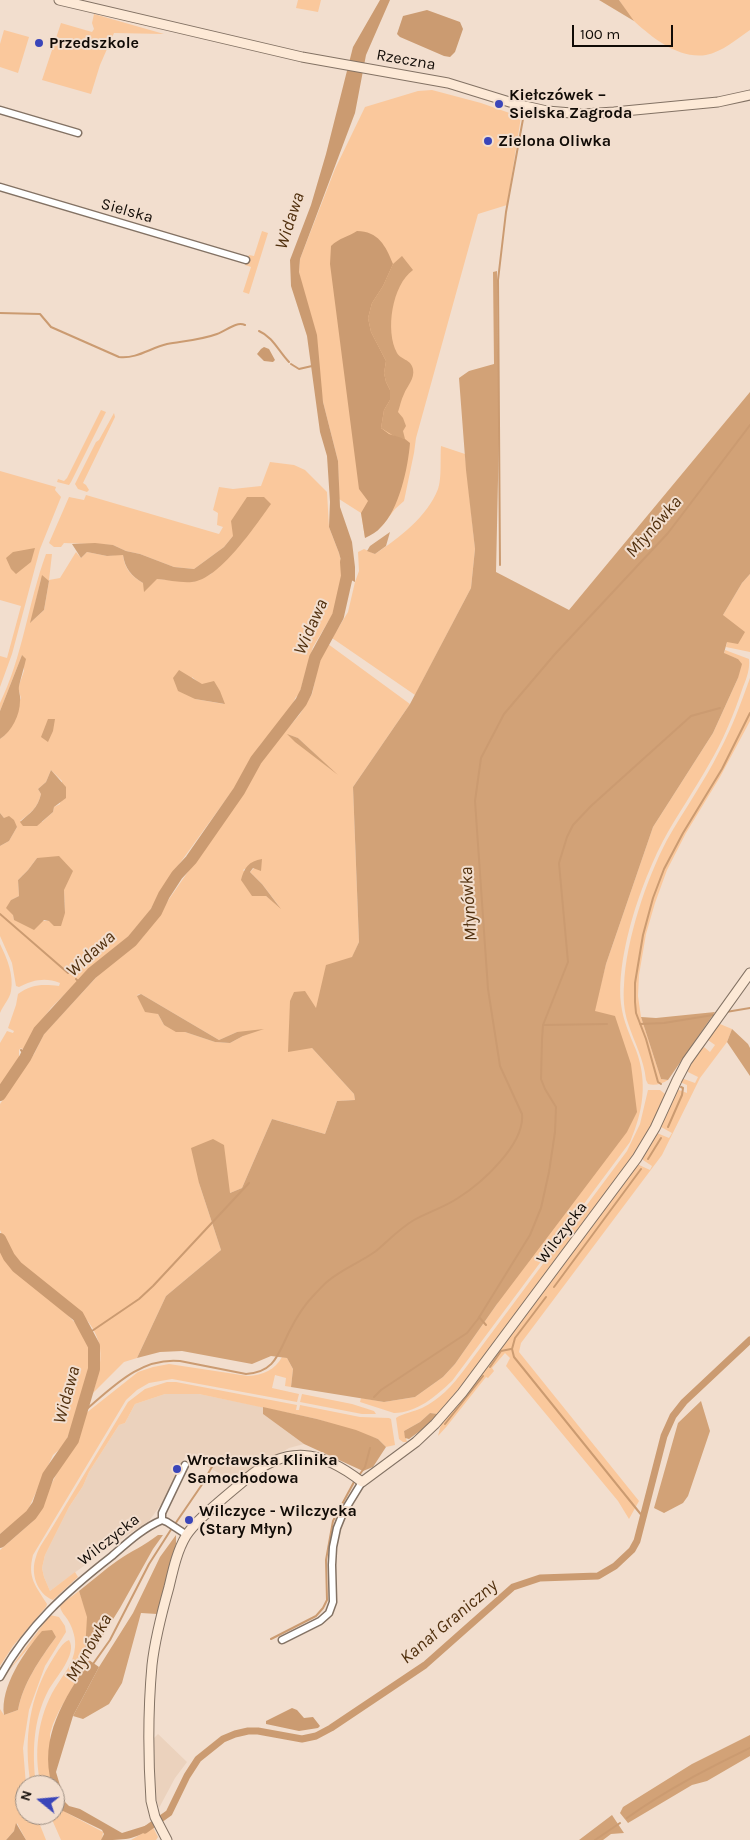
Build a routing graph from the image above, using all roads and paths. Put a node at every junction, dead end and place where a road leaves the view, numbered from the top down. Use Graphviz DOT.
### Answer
graph roads {
  1 [pos="59,0"];
  2 [pos="750,95"];
  3 [pos="0,110"];
  4 [pos="78,133"];
  5 [pos="0,187"];
  6 [pos="246,260"];
  7 [pos="750,973"];
  8 [pos="185,1465"];
  9 [pos="362,1482"];
  10 [pos="165,1521"];
  11 [pos="183,1532"];
  12 [pos="282,1640"];
  13 [pos="0,1677"];
  14 [pos="167,1840"];
  1 -- 2 [label="street, Rzeczna"];
  3 -- 4 [label="street"];
  5 -- 6 [label="street, Sielska"];
  7 -- 9 [label="street, Wilczycka"];
  8 -- 10 [label="street"];
  9 -- 11 [label="street"];
  9 -- 12 [label="street, Wilczycka"];
  10 -- 11 [label="street, Wilczycka"];
  10 -- 13 [label="street, Wilczycka"];
  11 -- 14 [label="street"];
}
